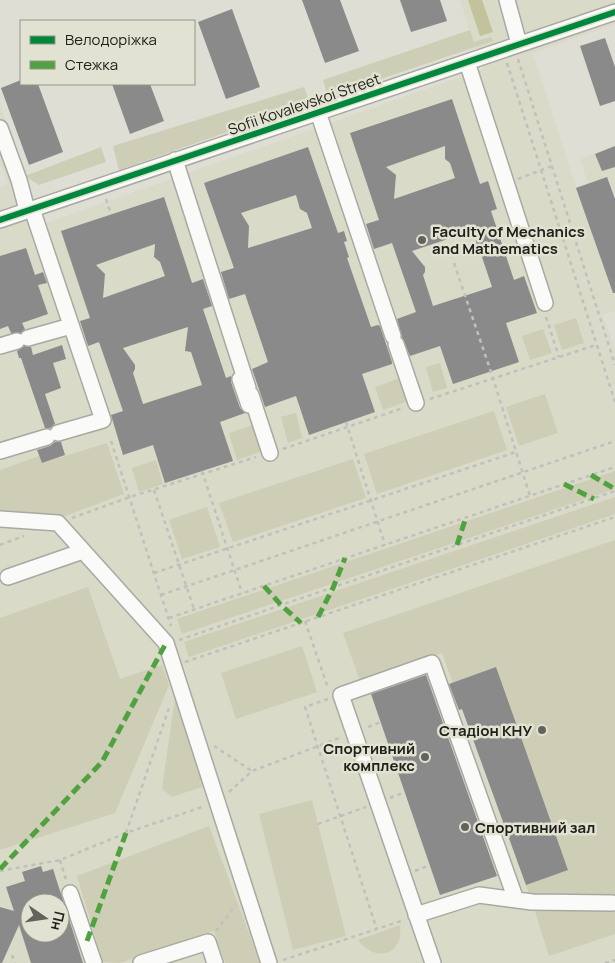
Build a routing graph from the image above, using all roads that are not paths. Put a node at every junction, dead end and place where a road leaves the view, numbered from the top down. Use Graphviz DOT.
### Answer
graph roads {
  1 [pos="506,0"];
  2 [pos="615,12"];
  3 [pos="518,49"];
  4 [pos="467,62"];
  5 [pos="318,112"];
  6 [pos="0,128"];
  7 [pos="175,160"];
  8 [pos="30,210"];
  9 [pos="0,220"];
  10 [pos="545,303"];
  11 [pos="217,311"];
  12 [pos="71,326"];
  13 [pos="0,346"];
  14 [pos="251,395"];
  15 [pos="416,403"];
  16 [pos="0,451"];
  17 [pos="270,453"];
  18 [pos="0,519"];
  19 [pos="83,551"];
  20 [pos="8,577"];
  21 [pos="70,893"];
  22 [pos="516,900"];
  23 [pos="612,903"];
  24 [pos="416,915"];
  25 [pos="94,963"];
  26 [pos="141,963"];
  27 [pos="215,963"];
  28 [pos="269,963"];
  29 [pos="433,963"];
  1 -- 3 [label="street"];
  2 -- 3 [label="street, Sofii Kovalevskoi Street"];
  3 -- 4 [label="street, Sofii Kovalevskoi Street"];
  4 -- 5 [label="street, Sofii Kovalevskoi Street"];
  4 -- 10 [label="street"];
  5 -- 7 [label="street, Sofii Kovalevskoi Street"];
  5 -- 15 [label="street"];
  6 -- 8 [label="street"];
  7 -- 8 [label="street, Sofii Kovalevskoi Street"];
  7 -- 14 [label="street"];
  8 -- 9 [label="street, Sofii Kovalevskoi Street"];
  8 -- 12 [label="street"];
  11 -- 14 [label="street"];
  12 -- 13 [label="street"];
  12 -- 16 [label="street"];
  14 -- 17 [label="street"];
  18 -- 19 [label="street"];
  19 -- 20 [label="street"];
  19 -- 28 [label="street"];
  21 -- 25 [label="street"];
  22 -- 23 [label="street"];
  22 -- 24 [label="street"];
  22 -- 24 [label="street"];
  24 -- 29 [label="street"];
  26 -- 27 [label="street"];
}
